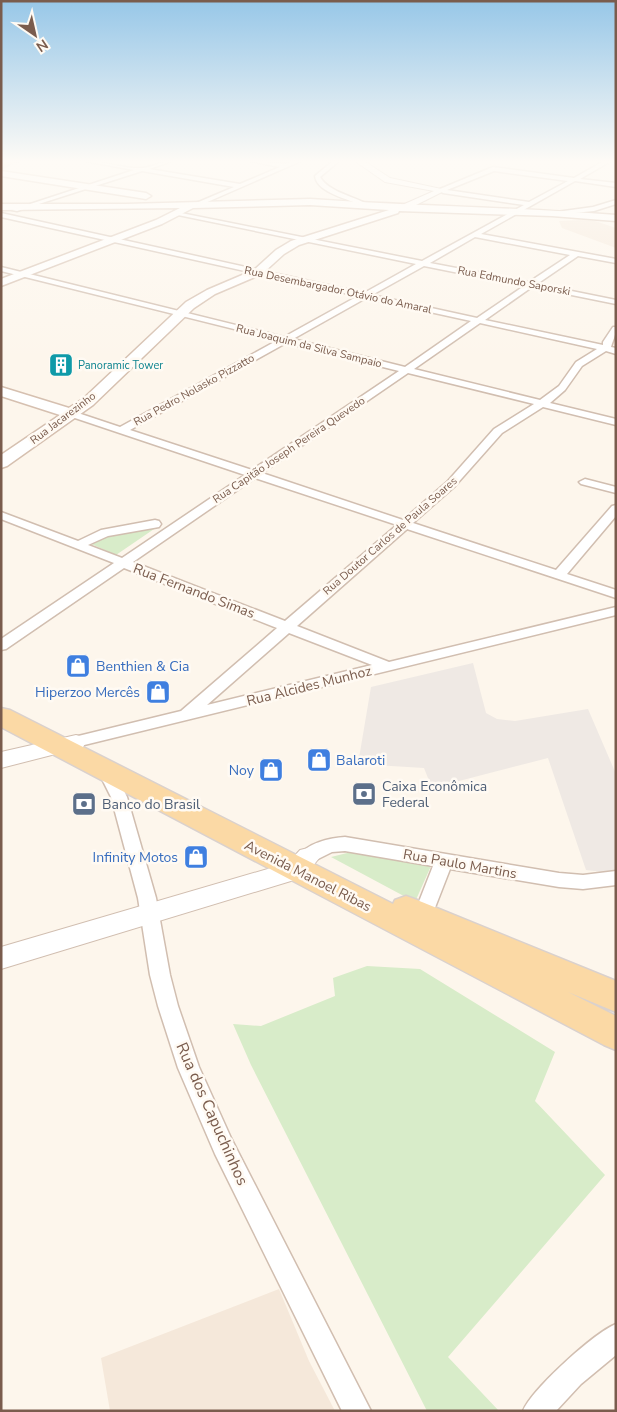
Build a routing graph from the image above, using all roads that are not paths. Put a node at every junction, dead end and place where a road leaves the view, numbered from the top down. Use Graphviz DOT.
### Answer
graph roads {
  1 [pos="54,227"];
  2 [pos="140,227"];
  3 [pos="255,227"];
  4 [pos="343,227"];
  5 [pos="489,227"];
  6 [pos="474,235"];
  7 [pos="304,239"];
  8 [pos="113,240"];
  9 [pos="576,254"];
  10 [pos="616,261"];
  11 [pos="423,263"];
  12 [pos="1,269"];
  13 [pos="258,272"];
  14 [pos="22,274"];
  15 [pos="1,282"];
  16 [pos="530,285"];
  17 [pos="365,296"];
  18 [pos="616,302"];
  19 [pos="180,314"];
  20 [pos="478,321"];
  21 [pos="616,329"];
  22 [pos="285,340"];
  23 [pos="611,347"];
  24 [pos="406,370"];
  25 [pos="1,391"];
  26 [pos="545,401"];
  27 [pos="72,414"];
  28 [pos="518,418"];
  29 [pos="616,422"];
  30 [pos="122,430"];
  31 [pos="507,435"];
  32 [pos="1,463"];
  33 [pos="253,474"];
  34 [pos="585,482"];
  35 [pos="616,490"];
  36 [pos="616,508"];
  37 [pos="1,515"];
  38 [pos="155,524"];
  39 [pos="404,524"];
  40 [pos="78,545"];
  41 [pos="123,563"];
  42 [pos="559,575"];
  43 [pos="616,594"];
  44 [pos="616,611"];
  45 [pos="287,627"];
  46 [pos="1,646"];
  47 [pos="387,666"];
  48 [pos="1,704"];
  49 [pos="186,715"];
  50 [pos="1,716"];
  51 [pos="68,744"];
  52 [pos="1,760"];
  53 [pos="106,771"];
  54 [pos="444,861"];
  55 [pos="302,864"];
  56 [pos="616,878"];
  57 [pos="150,914"];
  58 [pos="422,917"];
  59 [pos="1,958"];
  60 [pos="614,996"];
  61 [pos="610,1033"];
  62 [pos="616,1337"];
  63 [pos="357,1411"];
  64 [pos="537,1411"];
  1 -- 8 [label="street, Rua Desembargador Otávio do Amaral"];
  2 -- 8 [label="main road"];
  3 -- 7 [label="street, Rua Edmundo Saporski"];
  4 -- 7 [label="main road, Rua Jacarezinho"];
  5 -- 6 [label="street, Rua Pedro Nolasko Pizzatto"];
  6 -- 9 [label="street"];
  6 -- 11 [label="street, Rua Pedro Nolasko Pizzatto"];
  7 -- 11 [label="street, Rua Edmundo Saporski"];
  7 -- 13 [label="main road, Rua Jacarezinho"];
  8 -- 13 [label="street, Rua Desembargador Otávio do Amaral"];
  8 -- 14 [label="main road"];
  9 -- 10 [label="street"];
  9 -- 16 [label="street, Rua Capitão Joseph Pereira Quevedo"];
  11 -- 16 [label="street, Rua Edmundo Saporski"];
  11 -- 17 [label="street, Rua Pedro Nolasko Pizzatto"];
  12 -- 14 [label="street, Rua Joaquim da Silva Sampaio"];
  13 -- 17 [label="street, Rua Desembargador Otávio do Amaral"];
  13 -- 19 [label="main road, Rua Jacarezinho"];
  14 -- 15 [label="main road"];
  14 -- 19 [label="street, Rua Joaquim da Silva Sampaio"];
  16 -- 18 [label="street, Rua Edmundo Saporski"];
  16 -- 20 [label="street, Rua Capitão Joseph Pereira Quevedo"];
  17 -- 20 [label="street, Rua Desembargador Otávio do Amaral"];
  17 -- 22 [label="street, Rua Pedro Nolasko Pizzatto"];
  19 -- 22 [label="street, Rua Joaquim da Silva Sampaio"];
  19 -- 27 [label="main road, Rua Jacarezinho"];
  20 -- 23 [label="street, Rua Desembargador Otávio do Amaral"];
  20 -- 24 [label="street, Rua Capitão Joseph Pereira Quevedo"];
  21 -- 23 [label="street"];
  22 -- 24 [label="street, Rua Joaquim da Silva Sampaio"];
  22 -- 30 [label="street, Rua Pedro Nolasko Pizzatto"];
  23 -- 26 [label="street, Rua Doutor Carlos de Paula Soares"];
  24 -- 26 [label="street, Rua Joaquim da Silva Sampaio"];
  24 -- 33 [label="street, Rua Capitão Joseph Pereira Quevedo"];
  25 -- 27 [label="main road"];
  26 -- 28 [label="street, Rua Doutor Carlos de Paula Soares"];
  26 -- 29 [label="street, Rua Joaquim da Silva Sampaio"];
  27 -- 30 [label="street"];
  27 -- 32 [label="main road, Rua Jacarezinho"];
  28 -- 31 [label="street"];
  28 -- 39 [label="street, Rua Doutor Carlos de Paula Soares"];
  30 -- 33 [label="street"];
  33 -- 39 [label="street"];
  33 -- 41 [label="street, Rua Capitão Joseph Pereira Quevedo"];
  34 -- 35 [label="street"];
  36 -- 42 [label="street"];
  37 -- 40 [label="street, Rua Fernando Simas"];
  38 -- 40 [label="street"];
  39 -- 42 [label="street"];
  39 -- 45 [label="street, Rua Doutor Carlos de Paula Soares"];
  40 -- 41 [label="street, Rua Fernando Simas"];
  41 -- 45 [label="street, Rua Fernando Simas"];
  41 -- 46 [label="street, Rua Capitão Joseph Pereira Quevedo"];
  42 -- 43 [label="street"];
  44 -- 47 [label="street, Rua Alcides Munhoz"];
  45 -- 47 [label="street, Rua Fernando Simas"];
  45 -- 49 [label="street, Rua Doutor Carlos de Paula Soares"];
  47 -- 49 [label="street, Rua Alcides Munhoz"];
  48 -- 51 [label="main road, Avenida Manoel Ribas"];
  49 -- 51 [label="street, Rua Alcides Munhoz"];
  50 -- 51 [label="main road, Avenida Manoel Ribas"];
  51 -- 52 [label="street, Rua Alcides Munhoz"];
  51 -- 53 [label="main road, Avenida Manoel Ribas"];
  51 -- 55 [label="main road, Avenida Manoel Ribas"];
  53 -- 55 [label="main road, Avenida Manoel Ribas"];
  53 -- 57 [label="street, Rua dos Capuchinhos"];
  54 -- 55 [label="street, Rua Paulo Martins"];
  54 -- 56 [label="street, Rua Paulo Martins"];
  54 -- 58 [label="street"];
  55 -- 57 [label="street"];
  55 -- 58 [label="main road, Avenida Manoel Ribas"];
  55 -- 61 [label="main road, Avenida Manoel Ribas"];
  57 -- 59 [label="street"];
  57 -- 63 [label="street, Rua dos Capuchinhos"];
  58 -- 60 [label="main road, Avenida Manoel Ribas"];
  60 -- 61 [label="main road"];
  62 -- 64 [label="street"];
}
